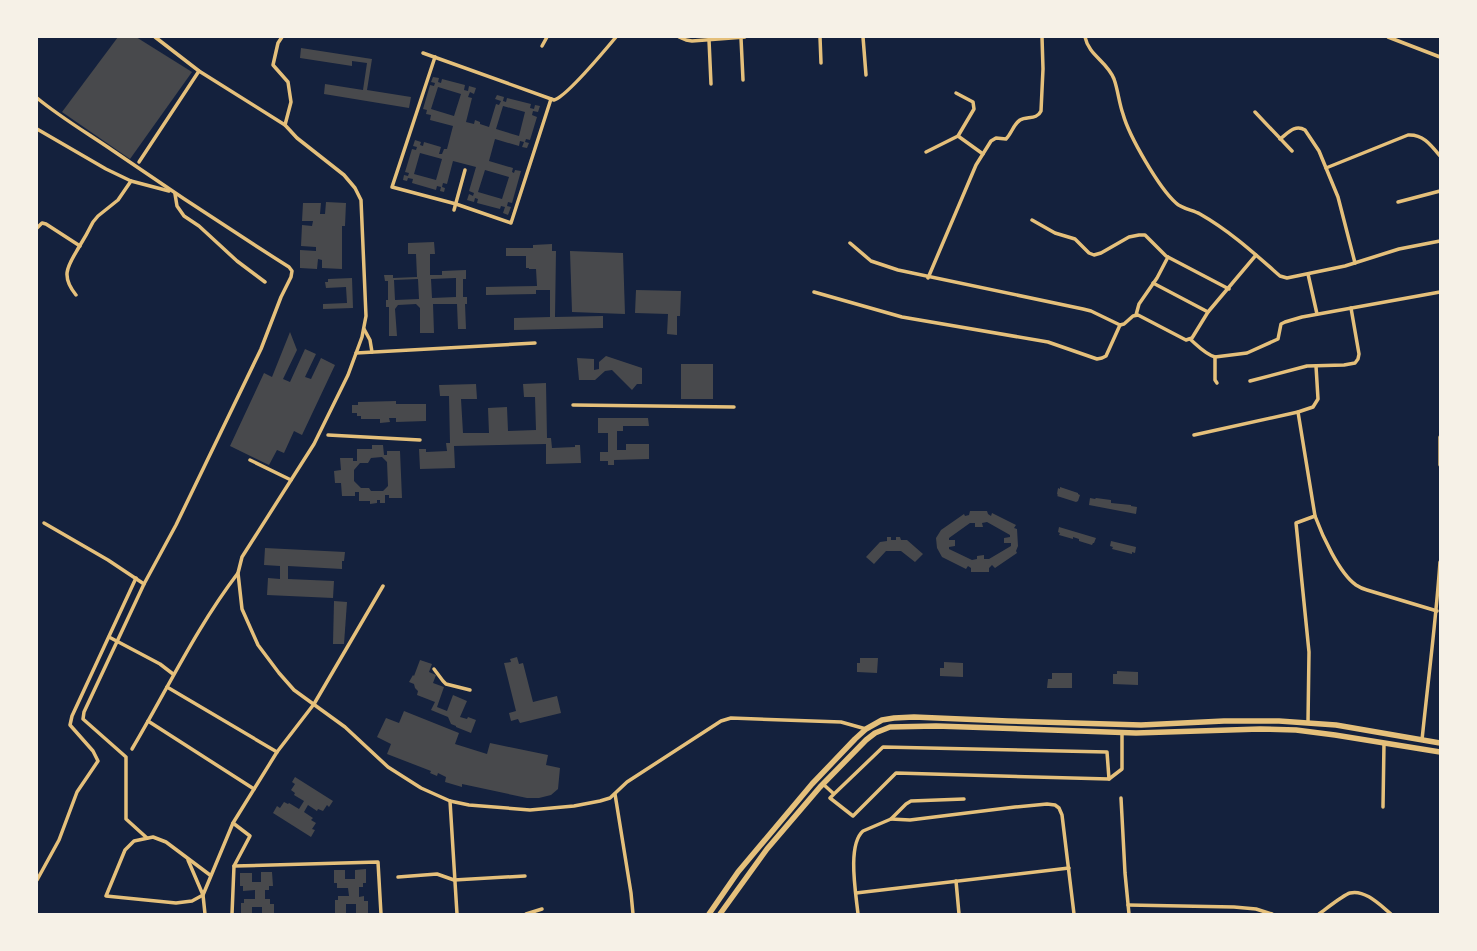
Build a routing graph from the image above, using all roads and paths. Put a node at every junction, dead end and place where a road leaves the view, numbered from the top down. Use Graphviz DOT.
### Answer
graph roads {
  1 [pos="155,37"];
  2 [pos="282,37"];
  3 [pos="548,37"];
  4 [pos="616,37"];
  5 [pos="679,37"];
  6 [pos="743,37"];
  7 [pos="820,37"];
  8 [pos="864,37"];
  9 [pos="1042,37"];
  10 [pos="1085,37"];
  11 [pos="1388,37"];
  12 [pos="709,40"];
  13 [pos="542,46"];
  14 [pos="423,53"];
  15 [pos="435,57"];
  16 [pos="1440,57"];
  17 [pos="820,63"];
  18 [pos="199,71"];
  19 [pos="866,75"];
  20 [pos="743,80"];
  21 [pos="711,84"];
  22 [pos="956,93"];
  23 [pos="37,98"];
  24 [pos="551,99"];
  25 [pos="1255,112"];
  26 [pos="285,126"];
  27 [pos="37,129"];
  28 [pos="958,136"];
  29 [pos="1280,139"];
  30 [pos="1292,151"];
  31 [pos="926,152"];
  32 [pos="983,154"];
  33 [pos="1440,156"];
  34 [pos="139,162"];
  35 [pos="1326,168"];
  36 [pos="466,170"];
  37 [pos="130,181"];
  38 [pos="1440,192"];
  39 [pos="174,193"];
  40 [pos="1398,202"];
  41 [pos="456,204"];
  42 [pos="454,210"];
  43 [pos="1032,220"];
  44 [pos="37,228"];
  45 [pos="1440,241"];
  46 [pos="850,243"];
  47 [pos="80,246"];
  48 [pos="1256,255"];
  49 [pos="1168,257"];
  50 [pos="1355,263"];
  51 [pos="1308,274"];
  52 [pos="928,278"];
  53 [pos="265,282"];
  54 [pos="1153,283"];
  55 [pos="1229,288"];
  56 [pos="814,292"];
  57 [pos="1440,292"];
  58 [pos="76,295"];
  59 [pos="1350,308"];
  60 [pos="1208,312"];
  61 [pos="1317,314"];
  62 [pos="1136,315"];
  63 [pos="1120,325"];
  64 [pos="364,328"];
  65 [pos="1190,339"];
  66 [pos="534,343"];
  67 [pos="372,352"];
  68 [pos="356,353"];
  69 [pos="1215,357"];
  70 [pos="1316,366"];
  71 [pos="1250,381"];
  72 [pos="1217,383"];
  73 [pos="574,405"];
  74 [pos="734,407"];
  75 [pos="1298,412"];
  76 [pos="1194,435"];
  77 [pos="328,436"];
  78 [pos="1440,437"];
  79 [pos="420,440"];
  80 [pos="1440,453"];
  81 [pos="250,460"];
  82 [pos="1440,465"];
  83 [pos="291,480"];
  84 [pos="1315,516"];
  85 [pos="44,523"];
  86 [pos="1440,562"];
  87 [pos="238,573"];
  88 [pos="136,578"];
  89 [pos="1440,578"];
  90 [pos="144,584"];
  91 [pos="383,586"];
  92 [pos="1437,611"];
  93 [pos="109,637"];
  94 [pos="117,642"];
  95 [pos="434,669"];
  96 [pos="173,674"];
  97 [pos="167,687"];
  98 [pos="470,690"];
  99 [pos="314,704"];
  100 [pos="148,721"];
  101 [pos="1308,722"];
  102 [pos="866,729"];
  103 [pos="1122,732"];
  104 [pos="1422,740"];
  105 [pos="1384,743"];
  106 [pos="1440,743"];
  107 [pos="132,748"];
  108 [pos="277,752"];
  109 [pos="1440,752"];
  110 [pos="1109,779"];
  111 [pos="823,784"];
  112 [pos="254,789"];
  113 [pos="616,794"];
  114 [pos="834,794"];
  115 [pos="1122,798"];
  116 [pos="964,799"];
  117 [pos="450,801"];
  118 [pos="1383,807"];
  119 [pos="891,819"];
  120 [pos="233,823"];
  121 [pos="147,838"];
  122 [pos="188,859"];
  123 [pos="234,866"];
  124 [pos="1069,868"];
  125 [pos="210,875"];
  126 [pos="525,876"];
  127 [pos="398,877"];
  128 [pos="37,880"];
  129 [pos="454,880"];
  130 [pos="956,881"];
  131 [pos="856,892"];
  132 [pos="203,895"];
  133 [pos="1128,905"];
  134 [pos="542,909"];
  135 [pos="205,914"];
  136 [pos="232,914"];
  137 [pos="381,914"];
  138 [pos="457,914"];
  139 [pos="526,914"];
  140 [pos="632,914"];
  141 [pos="709,914"];
  142 [pos="720,914"];
  143 [pos="858,914"];
  144 [pos="959,914"];
  145 [pos="1074,914"];
  146 [pos="1129,914"];
  147 [pos="1272,914"];
  148 [pos="1319,914"];
  149 [pos="1391,914"];
  1 -- 18 [label="street"];
  2 -- 26 [label="street"];
  3 -- 13 [label="street"];
  4 -- 24 [label="street"];
  5 -- 12 [label="street"];
  6 -- 12 [label="street"];
  6 -- 20 [label="street"];
  7 -- 17 [label="street"];
  8 -- 19 [label="street"];
  9 -- 32 [label="street"];
  10 -- 48 [label="street"];
  11 -- 16 [label="street"];
  12 -- 21 [label="street"];
  14 -- 15 [label="street"];
  15 -- 24 [label="street"];
  15 -- 41 [label="street"];
  18 -- 26 [label="street"];
  18 -- 34 [label="street"];
  22 -- 28 [label="street"];
  23 -- 39 [label="street"];
  24 -- 41 [label="street"];
  25 -- 29 [label="street"];
  26 -- 64 [label="street"];
  27 -- 37 [label="street"];
  28 -- 31 [label="street"];
  28 -- 32 [label="street"];
  29 -- 30 [label="street"];
  29 -- 35 [label="street"];
  32 -- 52 [label="street"];
  33 -- 35 [label="street"];
  35 -- 50 [label="street"];
  36 -- 41 [label="street"];
  37 -- 39 [label="street"];
  37 -- 47 [label="street"];
  38 -- 40 [label="street"];
  39 -- 53 [label="street"];
  39 -- 90 [label="street"];
  41 -- 42 [label="street"];
  43 -- 49 [label="street"];
  44 -- 47 [label="street"];
  45 -- 50 [label="street"];
  46 -- 52 [label="street"];
  47 -- 58 [label="street"];
  48 -- 51 [label="street"];
  48 -- 55 [label="street"];
  49 -- 54 [label="street"];
  49 -- 55 [label="street"];
  50 -- 51 [label="street"];
  51 -- 61 [label="street"];
  52 -- 63 [label="street"];
  54 -- 60 [label="street"];
  54 -- 62 [label="street"];
  55 -- 60 [label="street"];
  56 -- 63 [label="street"];
  57 -- 59 [label="street"];
  59 -- 61 [label="street"];
  59 -- 70 [label="street"];
  60 -- 65 [label="street"];
  61 -- 69 [label="street"];
  62 -- 63 [label="street"];
  62 -- 65 [label="street"];
  64 -- 67 [label="street"];
  64 -- 68 [label="street"];
  65 -- 69 [label="street"];
  66 -- 67 [label="street"];
  67 -- 68 [label="street"];
  68 -- 83 [label="street"];
  69 -- 72 [label="street"];
  70 -- 71 [label="street"];
  70 -- 75 [label="street"];
  73 -- 74 [label="street"];
  75 -- 76 [label="street"];
  75 -- 84 [label="street"];
  77 -- 79 [label="street"];
  78 -- 80 [label="street"];
  80 -- 82 [label="street"];
  81 -- 83 [label="street"];
  83 -- 87 [label="street"];
  84 -- 92 [label="street"];
  84 -- 101 [label="street"];
  85 -- 88 [label="street"];
  86 -- 89 [label="street"];
  87 -- 96 [label="street"];
  87 -- 99 [label="street"];
  88 -- 90 [label="street"];
  88 -- 93 [label="street"];
  89 -- 92 [label="street"];
  90 -- 94 [label="street"];
  91 -- 99 [label="street"];
  92 -- 104 [label="street"];
  93 -- 94 [label="street"];
  93 -- 128 [label="street"];
  94 -- 96 [label="street"];
  94 -- 121 [label="street"];
  95 -- 98 [label="street"];
  96 -- 97 [label="street"];
  97 -- 100 [label="street"];
  97 -- 108 [label="street"];
  99 -- 108 [label="street"];
  99 -- 117 [label="street"];
  100 -- 107 [label="street"];
  100 -- 112 [label="street"];
  101 -- 102 [label="highway"];
  101 -- 104 [label="highway"];
  102 -- 113 [label="street"];
  102 -- 141 [label="highway"];
  103 -- 105 [label="highway"];
  103 -- 110 [label="street"];
  103 -- 111 [label="highway"];
  104 -- 106 [label="highway"];
  105 -- 109 [label="highway"];
  105 -- 118 [label="street"];
  108 -- 112 [label="street"];
  110 -- 114 [label="street"];
  110 -- 114 [label="street"];
  111 -- 114 [label="street"];
  111 -- 142 [label="highway"];
  112 -- 120 [label="street"];
  113 -- 117 [label="street"];
  113 -- 140 [label="street"];
  115 -- 133 [label="street"];
  116 -- 119 [label="street"];
  117 -- 129 [label="street"];
  119 -- 124 [label="street"];
  119 -- 131 [label="street"];
  120 -- 123 [label="street"];
  120 -- 125 [label="street"];
  121 -- 122 [label="street"];
  121 -- 132 [label="street"];
  122 -- 125 [label="street"];
  122 -- 132 [label="street"];
  123 -- 136 [label="street"];
  123 -- 137 [label="street"];
  124 -- 130 [label="street"];
  124 -- 145 [label="street"];
  125 -- 132 [label="street"];
  126 -- 129 [label="street"];
  127 -- 129 [label="street"];
  129 -- 138 [label="street"];
  130 -- 131 [label="street"];
  130 -- 144 [label="street"];
  131 -- 143 [label="street"];
  132 -- 135 [label="street"];
  133 -- 146 [label="street"];
  133 -- 147 [label="street"];
  134 -- 139 [label="street"];
  148 -- 149 [label="street"];
}
